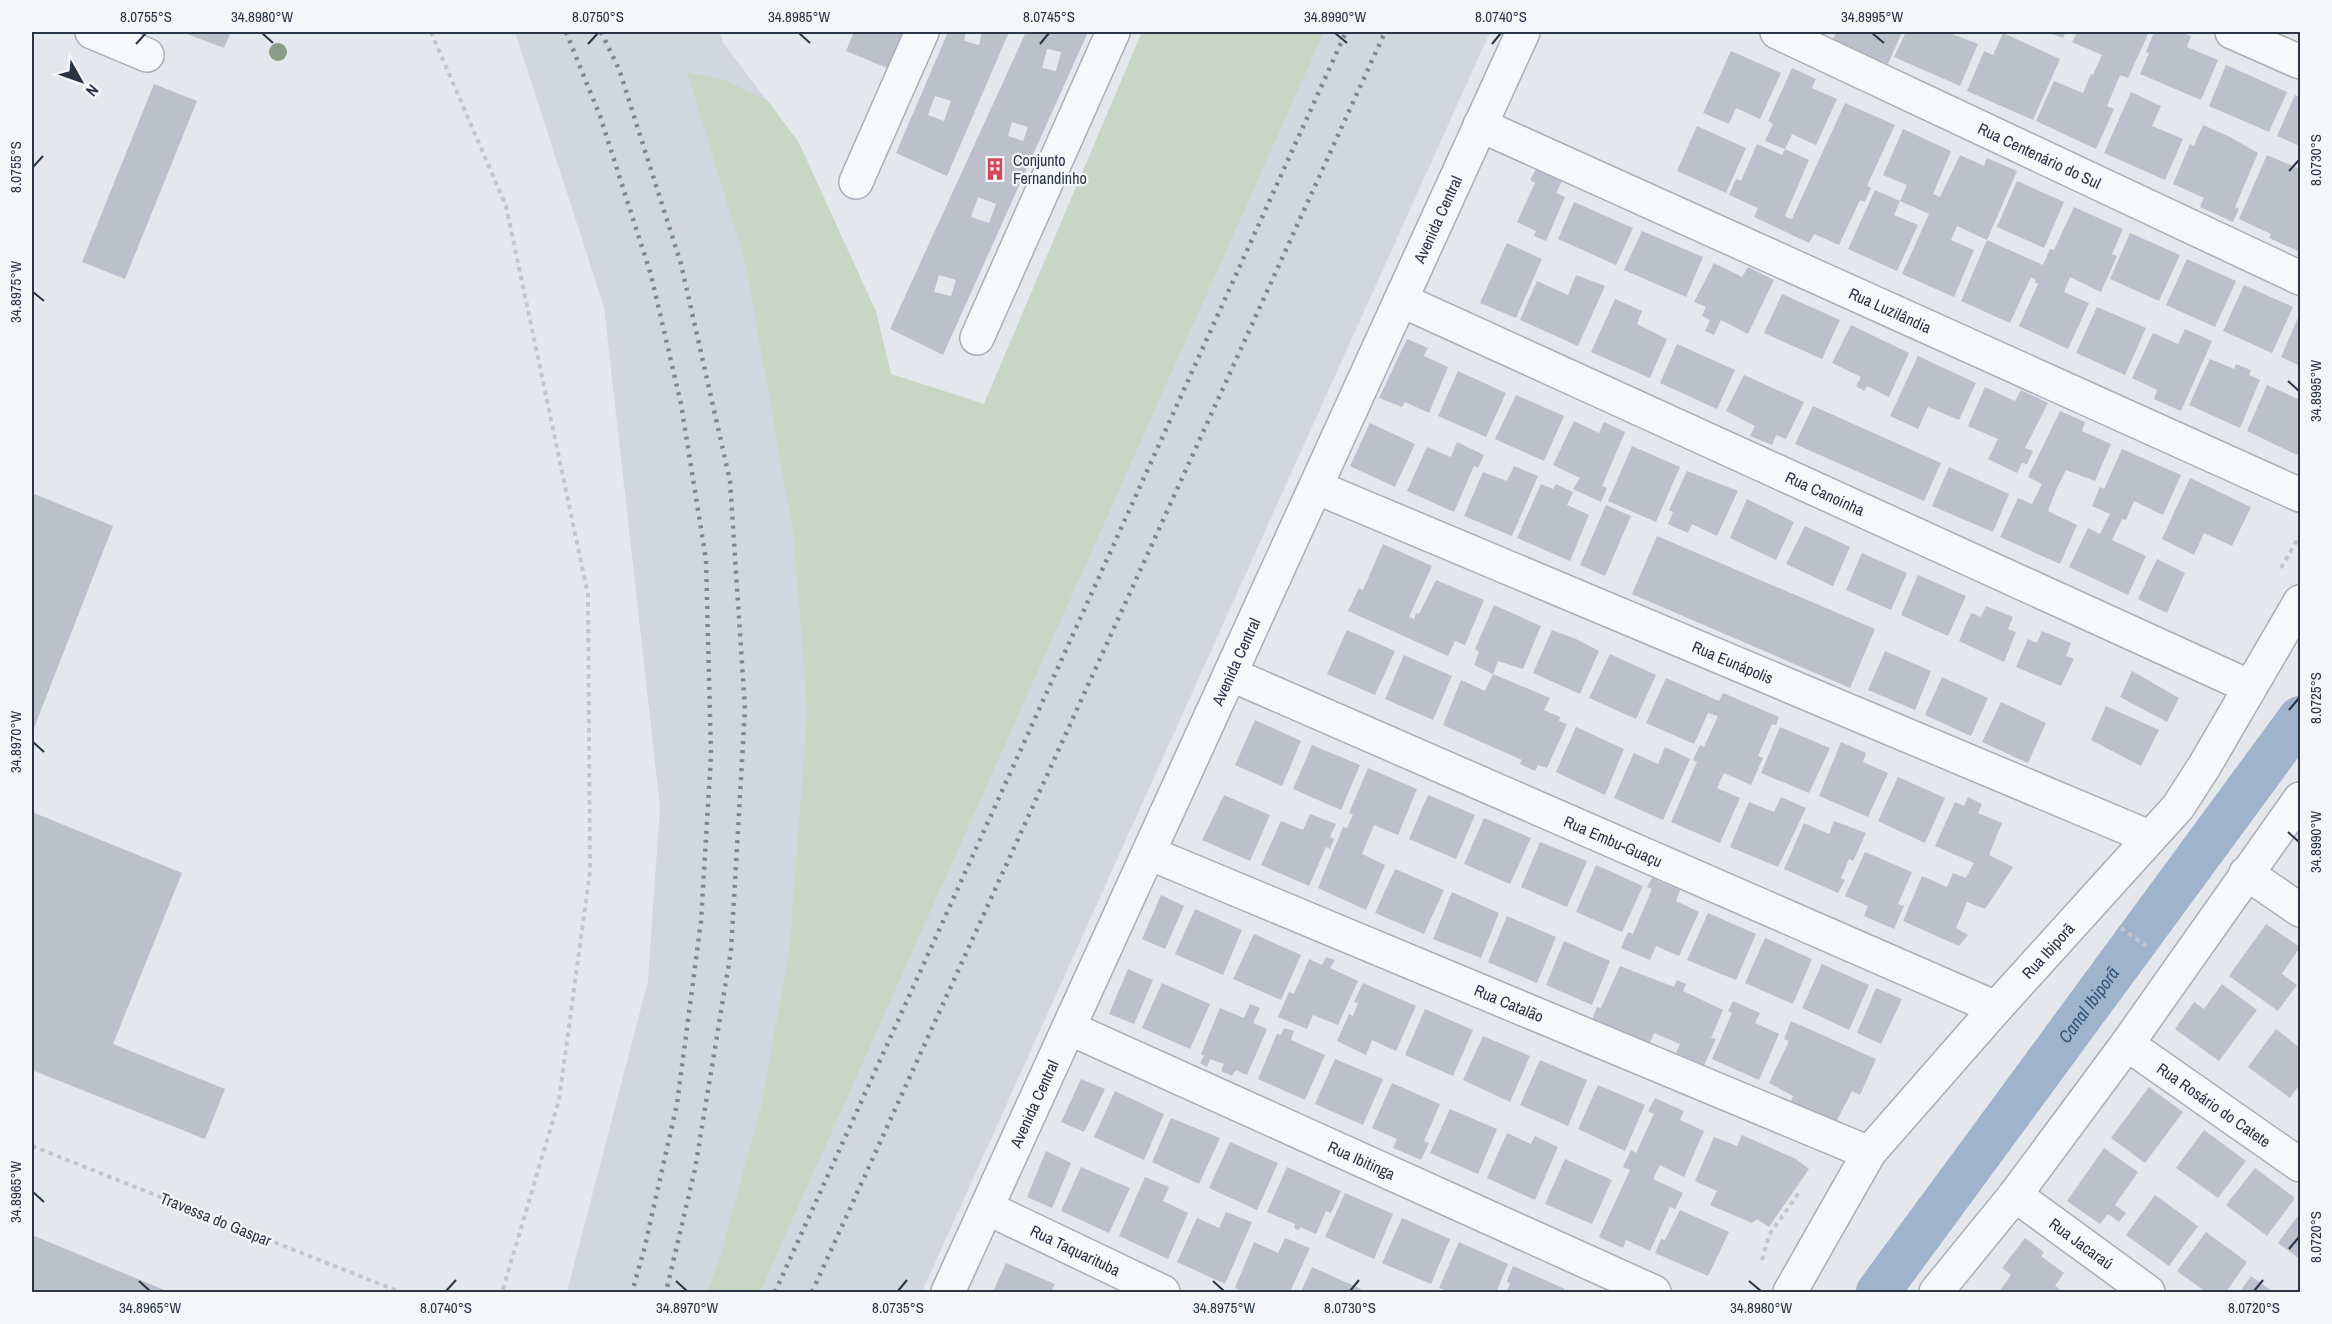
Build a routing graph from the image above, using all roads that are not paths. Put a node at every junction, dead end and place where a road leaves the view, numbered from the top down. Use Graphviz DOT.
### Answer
graph roads {
  1 [pos="92,32"];
  2 [pos="922,32"];
  3 [pos="1113,32"];
  4 [pos="1523,32"];
  5 [pos="1777,32"];
  6 [pos="2232,32"];
  7 [pos="147,55"];
  8 [pos="2301,62"];
  9 [pos="1480,125"];
  10 [pos="856,182"];
  11 [pos="2301,279"];
  12 [pos="1401,300"];
  13 [pos="977,338"];
  14 [pos="1316,487"];
  15 [pos="2301,495"];
  16 [pos="2301,602"];
  17 [pos="1230,674"];
  18 [pos="2250,687"];
  19 [pos="2301,799"];
  20 [pos="2150,837"];
  21 [pos="1149,853"];
  22 [pos="2246,873"];
  23 [pos="2301,910"];
  24 [pos="1996,1008"];
  25 [pos="1069,1028"];
  26 [pos="2127,1044"];
  27 [pos="1869,1153"];
  28 [pos="2301,1165"];
  29 [pos="2014,1195"];
  30 [pos="987,1208"];
  31 [pos="948,1293"];
  32 [pos="1163,1293"];
  33 [pos="1654,1293"];
  34 [pos="1790,1293"];
  35 [pos="1936,1293"];
  36 [pos="2148,1293"];
  1 -- 7 [label="street"];
  2 -- 10 [label="street"];
  3 -- 13 [label="street"];
  4 -- 9 [label="street, Avenida Central"];
  5 -- 11 [label="street, Rua Centenário do Sul"];
  6 -- 8 [label="street"];
  9 -- 12 [label="street, Avenida Central"];
  9 -- 15 [label="street, Rua Luzilândia"];
  12 -- 14 [label="street, Avenida Central"];
  12 -- 18 [label="street, Rua Canoinha"];
  14 -- 17 [label="street, Avenida Central"];
  14 -- 20 [label="street, Rua Eunápolis"];
  16 -- 18 [label="street, Rua Ibiporã"];
  17 -- 21 [label="street, Avenida Central"];
  17 -- 24 [label="street, Rua Embu-Guaçu"];
  18 -- 20 [label="street, Rua Ibiporã"];
  19 -- 22 [label="street"];
  20 -- 24 [label="street, Rua Ibiporã"];
  21 -- 25 [label="street, Avenida Central"];
  21 -- 27 [label="street, Rua Catalão"];
  22 -- 23 [label="street"];
  22 -- 26 [label="street"];
  24 -- 27 [label="street, Rua Ibiporã"];
  25 -- 30 [label="street, Avenida Central"];
  25 -- 33 [label="street, Rua Ibitinga"];
  26 -- 28 [label="street, Rua Rosário do Catete"];
  26 -- 29 [label="street"];
  27 -- 34 [label="street, Rua Ibiporã"];
  29 -- 35 [label="street"];
  29 -- 36 [label="street, Rua Jacaraú"];
  30 -- 31 [label="street, Avenida Central"];
  30 -- 32 [label="street, Rua Taquarituba"];
}
